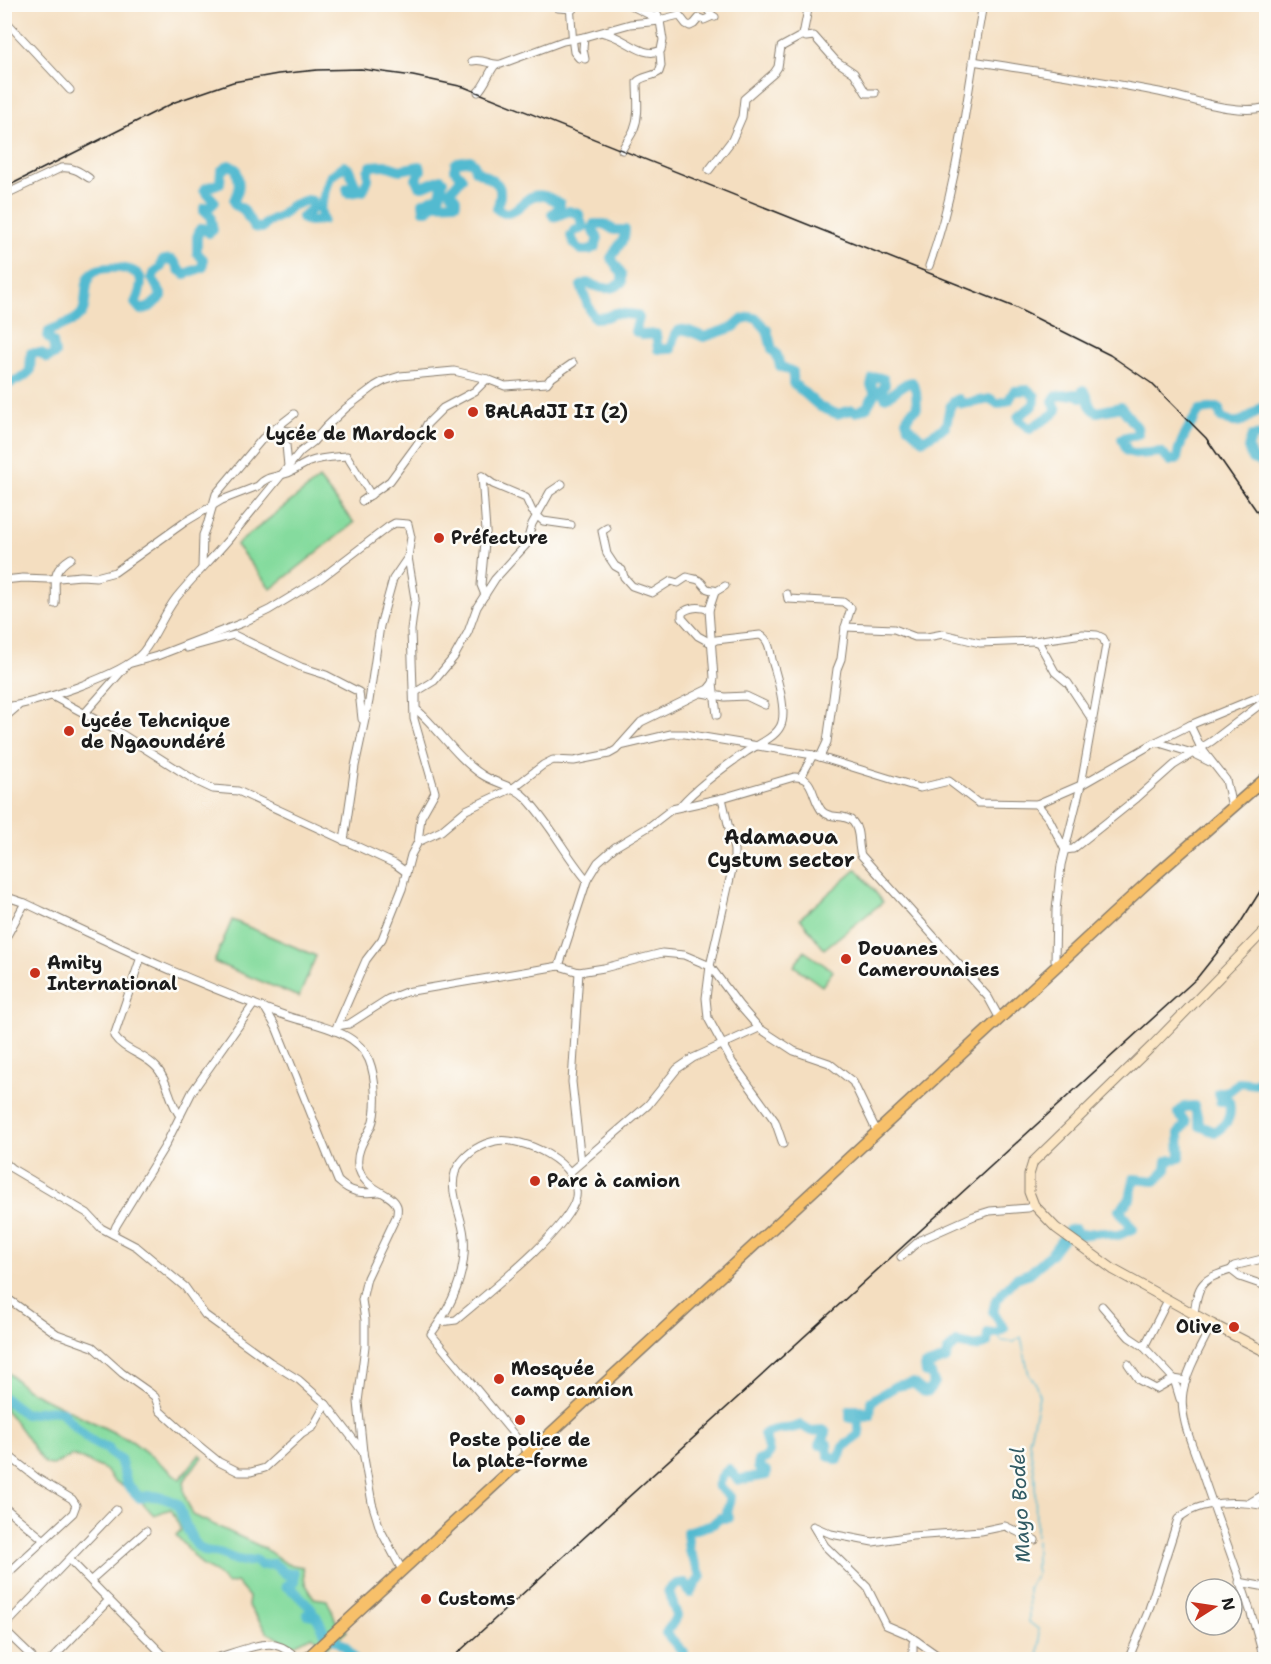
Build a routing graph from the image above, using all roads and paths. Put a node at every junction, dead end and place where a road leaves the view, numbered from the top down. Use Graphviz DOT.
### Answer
graph roads {
  1 [pos="628,4"];
  2 [pos="702,4"];
  3 [pos="809,4"];
  4 [pos="983,4"];
  5 [pos="573,6"];
  6 [pos="558,8"];
  7 [pos="660,16"];
  8 [pos="4,19"];
  9 [pos="602,33"];
  10 [pos="803,35"];
  11 [pos="585,38"];
  12 [pos="572,39"];
  13 [pos="657,52"];
  14 [pos="471,61"];
  15 [pos="973,61"];
  16 [pos="495,65"];
  17 [pos="70,90"];
  18 [pos="478,92"];
  19 [pos="875,93"];
  20 [pos="1266,107"];
  21 [pos="622,150"];
  22 [pos="709,170"];
  23 [pos="89,178"];
  24 [pos="4,195"];
  25 [pos="929,266"];
  26 [pos="573,363"];
  27 [pos="487,379"];
  28 [pos="294,414"];
  29 [pos="275,429"];
  30 [pos="297,432"];
  31 [pos="288,466"];
  32 [pos="281,475"];
  33 [pos="562,484"];
  34 [pos="371,495"];
  35 [pos="362,501"];
  36 [pos="213,505"];
  37 [pos="537,516"];
  38 [pos="571,525"];
  39 [pos="607,528"];
  40 [pos="71,558"];
  41 [pos="408,558"];
  42 [pos="202,568"];
  43 [pos="56,578"];
  44 [pos="4,580"];
  45 [pos="725,586"];
  46 [pos="715,592"];
  47 [pos="787,594"];
  48 [pos="485,595"];
  49 [pos="55,604"];
  50 [pos="709,610"];
  51 [pos="845,627"];
  52 [pos="1034,641"];
  53 [pos="711,643"];
  54 [pos="157,657"];
  55 [pos="128,663"];
  56 [pos="713,683"];
  57 [pos="702,693"];
  58 [pos="1266,694"];
  59 [pos="714,695"];
  60 [pos="52,696"];
  61 [pos="1266,700"];
  62 [pos="765,705"];
  63 [pos="19,706"];
  64 [pos="4,707"];
  65 [pos="84,714"];
  66 [pos="717,715"];
  67 [pos="4,718"];
  68 [pos="1093,721"];
  69 [pos="1190,725"];
  70 [pos="363,731"];
  71 [pos="1156,742"];
  72 [pos="620,746"];
  73 [pos="757,746"];
  74 [pos="1201,748"];
  75 [pos="1192,753"];
  76 [pos="816,756"];
  77 [pos="1212,763"];
  78 [pos="801,777"];
  79 [pos="1266,778"];
  80 [pos="1081,785"];
  81 [pos="513,788"];
  82 [pos="722,798"];
  83 [pos="1037,804"];
  84 [pos="681,805"];
  85 [pos="1232,807"];
  86 [pos="345,841"];
  87 [pos="418,842"];
  88 [pos="1065,850"];
  89 [pos="406,872"];
  90 [pos="587,880"];
  91 [pos="4,896"];
  92 [pos="26,903"];
  93 [pos="1266,929"];
  94 [pos="4,941"];
  95 [pos="141,957"];
  96 [pos="1054,960"];
  97 [pos="558,966"];
  98 [pos="710,966"];
  99 [pos="579,972"];
  100 [pos="254,1004"];
  101 [pos="265,1008"];
  102 [pos="1000,1018"];
  103 [pos="759,1028"];
  104 [pos="336,1029"];
  105 [pos="722,1044"];
  106 [pos="180,1116"];
  107 [pos="877,1132"];
  108 [pos="783,1144"];
  109 [pos="4,1162"];
  110 [pos="581,1162"];
  111 [pos="570,1172"];
  112 [pos="379,1192"];
  113 [pos="1034,1205"];
  114 [pos="113,1234"];
  115 [pos="901,1257"];
  116 [pos="1266,1258"];
  117 [pos="1231,1270"];
  118 [pos="1266,1286"];
  119 [pos="4,1296"];
  120 [pos="1168,1300"];
  121 [pos="1102,1306"];
  122 [pos="1194,1314"];
  123 [pos="440,1322"];
  124 [pos="1212,1324"];
  125 [pos="1144,1347"];
  126 [pos="1266,1352"];
  127 [pos="1128,1364"];
  128 [pos="1174,1380"];
  129 [pos="1186,1381"];
  130 [pos="326,1404"];
  131 [pos="1182,1404"];
  132 [pos="4,1452"];
  133 [pos="363,1452"];
  134 [pos="529,1453"];
  135 [pos="1266,1493"];
  136 [pos="1250,1503"];
  137 [pos="1212,1505"];
  138 [pos="1266,1506"];
  139 [pos="4,1507"];
  140 [pos="116,1510"];
  141 [pos="146,1531"];
  142 [pos="43,1539"];
  143 [pos="1035,1540"];
  144 [pos="70,1560"];
  145 [pos="402,1570"];
  146 [pos="4,1577"];
  147 [pos="1237,1577"];
  148 [pos="91,1580"];
  149 [pos="1244,1583"];
  150 [pos="1266,1587"];
  151 [pos="1244,1595"];
  152 [pos="109,1600"];
  153 [pos="4,1628"];
  154 [pos="917,1641"];
  155 [pos="32,1658"];
  156 [pos="51,1659"];
  157 [pos="168,1659"];
  158 [pos="209,1659"];
  159 [pos="300,1659"];
  160 [pos="305,1659"];
  161 [pos="913,1659"];
  162 [pos="944,1659"];
  163 [pos="1128,1659"];
  164 [pos="1264,1659"];
  1 -- 7 [label="street"];
  2 -- 7 [label="street"];
  3 -- 10 [label="street"];
  4 -- 15 [label="street"];
  5 -- 6 [label="street"];
  5 -- 12 [label="street"];
  7 -- 9 [label="street"];
  7 -- 13 [label="street"];
  8 -- 17 [label="street"];
  9 -- 11 [label="street"];
  9 -- 13 [label="street"];
  10 -- 19 [label="street"];
  10 -- 22 [label="street"];
  11 -- 12 [label="street"];
  11 -- 12 [label="street"];
  12 -- 16 [label="street"];
  13 -- 21 [label="street"];
  14 -- 16 [label="street"];
  15 -- 20 [label="street"];
  15 -- 25 [label="street"];
  16 -- 18 [label="street"];
  23 -- 24 [label="street"];
  26 -- 27 [label="street"];
  27 -- 31 [label="street"];
  27 -- 34 [label="street"];
  28 -- 29 [label="street"];
  29 -- 30 [label="street"];
  29 -- 31 [label="street"];
  29 -- 36 [label="street"];
  31 -- 32 [label="street"];
  32 -- 34 [label="street"];
  32 -- 36 [label="street"];
  32 -- 42 [label="street"];
  33 -- 37 [label="street"];
  34 -- 35 [label="street"];
  36 -- 42 [label="street"];
  36 -- 43 [label="street"];
  37 -- 38 [label="street"];
  37 -- 48 [label="street"];
  37 -- 48 [label="street"];
  39 -- 46 [label="street"];
  40 -- 43 [label="street"];
  41 -- 54 [label="street"];
  41 -- 70 [label="street"];
  41 -- 87 [label="street"];
  42 -- 55 [label="street"];
  43 -- 44 [label="street"];
  43 -- 49 [label="street"];
  45 -- 46 [label="street"];
  46 -- 50 [label="street"];
  47 -- 51 [label="street"];
  48 -- 81 [label="street"];
  50 -- 53 [label="street"];
  50 -- 53 [label="street"];
  51 -- 52 [label="street"];
  51 -- 76 [label="street"];
  52 -- 68 [label="street"];
  52 -- 68 [label="street"];
  53 -- 56 [label="street"];
  53 -- 73 [label="street"];
  54 -- 55 [label="street"];
  54 -- 70 [label="street"];
  55 -- 60 [label="street"];
  55 -- 65 [label="street"];
  56 -- 57 [label="street"];
  56 -- 59 [label="street"];
  57 -- 59 [label="street"];
  57 -- 72 [label="street"];
  58 -- 69 [label="street"];
  59 -- 62 [label="street"];
  59 -- 66 [label="street"];
  60 -- 63 [label="street"];
  60 -- 65 [label="street"];
  61 -- 74 [label="street"];
  63 -- 64 [label="street"];
  63 -- 67 [label="street"];
  65 -- 86 [label="street"];
  68 -- 80 [label="street"];
  69 -- 71 [label="street"];
  69 -- 74 [label="street"];
  70 -- 86 [label="street"];
  71 -- 75 [label="street"];
  71 -- 80 [label="street"];
  72 -- 73 [label="street"];
  72 -- 81 [label="street"];
  73 -- 76 [label="street"];
  73 -- 84 [label="street"];
  74 -- 75 [label="street"];
  74 -- 77 [label="street"];
  75 -- 77 [label="street"];
  75 -- 88 [label="street"];
  76 -- 78 [label="street"];
  76 -- 83 [label="street"];
  77 -- 85 [label="street"];
  78 -- 82 [label="street"];
  78 -- 102 [label="street"];
  79 -- 85 [label="main road"];
  80 -- 83 [label="street"];
  80 -- 88 [label="street"];
  81 -- 87 [label="street"];
  81 -- 90 [label="street"];
  82 -- 84 [label="street"];
  82 -- 98 [label="street"];
  83 -- 88 [label="street"];
  84 -- 90 [label="street"];
  85 -- 102 [label="main road"];
  86 -- 89 [label="street"];
  87 -- 89 [label="street"];
  88 -- 96 [label="street"];
  89 -- 104 [label="street"];
  90 -- 97 [label="street"];
  91 -- 92 [label="street"];
  92 -- 94 [label="street"];
  92 -- 95 [label="street"];
  93 -- 113 [label="street"];
  95 -- 100 [label="street"];
  95 -- 106 [label="street"];
  97 -- 99 [label="street"];
  97 -- 104 [label="street"];
  98 -- 99 [label="street"];
  98 -- 103 [label="street"];
  98 -- 105 [label="street"];
  99 -- 110 [label="street"];
  100 -- 101 [label="street"];
  100 -- 106 [label="street"];
  101 -- 104 [label="street"];
  101 -- 112 [label="street"];
  102 -- 107 [label="main road"];
  103 -- 105 [label="street"];
  103 -- 107 [label="street"];
  104 -- 112 [label="street"];
  105 -- 108 [label="street"];
  105 -- 110 [label="street"];
  106 -- 114 [label="street"];
  107 -- 134 [label="main road"];
  109 -- 114 [label="street"];
  110 -- 111 [label="street"];
  111 -- 123 [label="street"];
  111 -- 123 [label="street"];
  112 -- 133 [label="street"];
  113 -- 115 [label="street"];
  113 -- 120 [label="street"];
  114 -- 130 [label="street"];
  116 -- 117 [label="street"];
  117 -- 118 [label="street"];
  117 -- 122 [label="street"];
  119 -- 130 [label="street"];
  120 -- 122 [label="street"];
  120 -- 125 [label="street"];
  121 -- 125 [label="street"];
  122 -- 124 [label="street"];
  123 -- 134 [label="street"];
  124 -- 126 [label="street"];
  124 -- 129 [label="street"];
  125 -- 128 [label="street"];
  127 -- 128 [label="street"];
  128 -- 129 [label="street"];
  128 -- 131 [label="street"];
  129 -- 131 [label="street"];
  130 -- 133 [label="street"];
  131 -- 137 [label="street"];
  132 -- 142 [label="street"];
  133 -- 145 [label="street"];
  134 -- 145 [label="main road"];
  135 -- 136 [label="street"];
  136 -- 137 [label="street"];
  136 -- 138 [label="street"];
  137 -- 147 [label="street"];
  137 -- 163 [label="street"];
  139 -- 142 [label="street"];
  140 -- 144 [label="street"];
  141 -- 148 [label="street"];
  142 -- 146 [label="street"];
  143 -- 154 [label="street"];
  144 -- 148 [label="street"];
  144 -- 153 [label="street"];
  145 -- 160 [label="main road"];
  148 -- 152 [label="street"];
  149 -- 150 [label="street"];
  151 -- 164 [label="street"];
  152 -- 156 [label="street"];
  152 -- 157 [label="street"];
  153 -- 155 [label="street"];
  154 -- 161 [label="street"];
  154 -- 162 [label="street"];
  158 -- 159 [label="street"];
}
